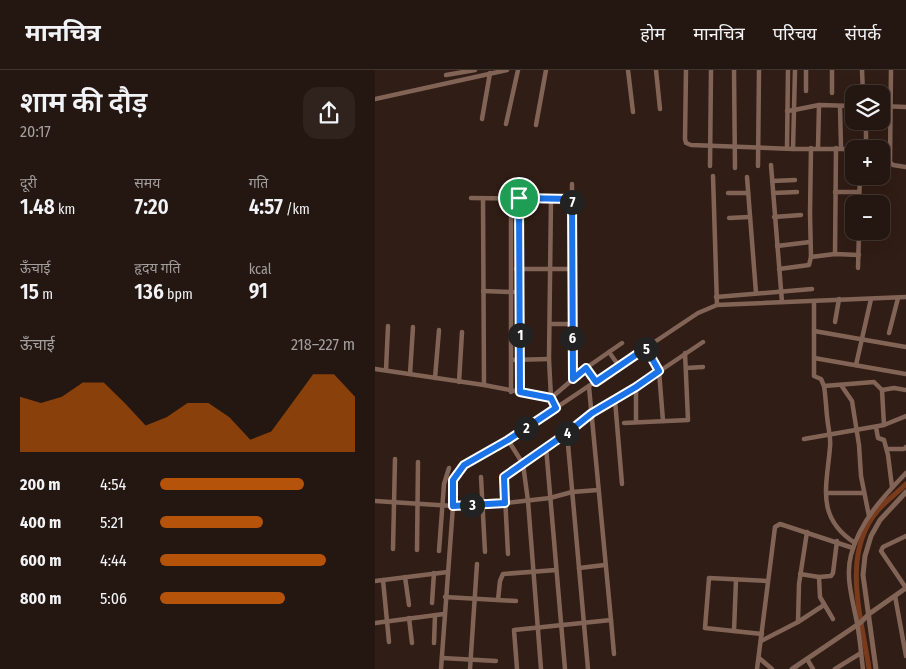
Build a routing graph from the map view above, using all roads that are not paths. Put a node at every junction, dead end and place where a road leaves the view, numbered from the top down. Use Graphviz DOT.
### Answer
graph roads {
  1 [pos="475,70"];
  2 [pos="507,70"];
  3 [pos="518,70"];
  4 [pos="546,70"];
  5 [pos="628,70"];
  6 [pos="656,70"];
  7 [pos="685,70"];
  8 [pos="711,70"];
  9 [pos="734,70"];
  10 [pos="759,70"];
  11 [pos="788,70"];
  12 [pos="795,70"];
  13 [pos="806,70"];
  14 [pos="832,70"];
  15 [pos="862,70"];
  16 [pos="891,70"];
  17 [pos="490,73"];
  18 [pos="446,75"];
  19 [pos="863,85"];
  20 [pos="806,91"];
  21 [pos="832,93"];
  22 [pos="375,99"];
  23 [pos="819,106"];
  24 [pos="840,106"];
  25 [pos="845,106"];
  26 [pos="891,106"];
  27 [pos="906,107"];
  28 [pos="660,109"];
  29 [pos="794,110"];
  30 [pos="787,111"];
  31 [pos="633,112"];
  32 [pos="482,119"];
  33 [pos="506,124"];
  34 [pos="536,125"];
  35 [pos="735,146"];
  36 [pos="758,146"];
  37 [pos="710,147"];
  38 [pos="787,148"];
  39 [pos="811,148"];
  40 [pos="818,148"];
  41 [pos="838,148"];
  42 [pos="845,148"];
  43 [pos="793,149"];
  44 [pos="890,149"];
  45 [pos="890,162"];
  46 [pos="771,165"];
  47 [pos="710,166"];
  48 [pos="758,166"];
  49 [pos="906,167"];
  50 [pos="735,168"];
  51 [pos="713,176"];
  52 [pos="747,177"];
  53 [pos="795,180"];
  54 [pos="772,181"];
  55 [pos="572,184"];
  56 [pos="859,185"];
  57 [pos="519,186"];
  58 [pos="511,192"];
  59 [pos="797,192"];
  60 [pos="835,192"];
  61 [pos="859,192"];
  62 [pos="728,193"];
  63 [pos="748,193"];
  64 [pos="773,193"];
  65 [pos="471,198"];
  66 [pos="483,198"];
  67 [pos="512,198"];
  68 [pos="519,198"];
  69 [pos="551,199"];
  70 [pos="572,199"];
  71 [pos="801,215"];
  72 [pos="749,217"];
  73 [pos="774,217"];
  74 [pos="729,218"];
  75 [pos="859,240"];
  76 [pos="810,242"];
  77 [pos="777,246"];
  78 [pos="835,254"];
  79 [pos="811,256"];
  80 [pos="859,256"];
  81 [pos="511,268"];
  82 [pos="858,268"];
  83 [pos="519,269"];
  84 [pos="550,269"];
  85 [pos="572,269"];
  86 [pos="779,269"];
  87 [pos="811,289"];
  88 [pos="483,291"];
  89 [pos="511,292"];
  90 [pos="519,292"];
  91 [pos="756,293"];
  92 [pos="781,297"];
  93 [pos="906,297"];
  94 [pos="899,298"];
  95 [pos="839,299"];
  96 [pos="871,299"];
  97 [pos="717,301"];
  98 [pos="814,301"];
  99 [pos="835,322"];
  100 [pos="550,324"];
  101 [pos="572,324"];
  102 [pos="388,326"];
  103 [pos="413,327"];
  104 [pos="439,330"];
  105 [pos="814,331"];
  106 [pos="462,332"];
  107 [pos="889,333"];
  108 [pos="861,339"];
  109 [pos="703,342"];
  110 [pos="622,343"];
  111 [pos="906,347"];
  112 [pos="646,348"];
  113 [pos="609,352"];
  114 [pos="685,353"];
  115 [pos="814,358"];
  116 [pos="549,359"];
  117 [pos="511,360"];
  118 [pos="521,360"];
  119 [pos="617,363"];
  120 [pos="856,366"];
  121 [pos="703,367"];
  122 [pos="586,368"];
  123 [pos="686,368"];
  124 [pos="375,369"];
  125 [pos="386,370"];
  126 [pos="659,371"];
  127 [pos="410,374"];
  128 [pos="906,374"];
  129 [pos="435,378"];
  130 [pos="573,379"];
  131 [pos="594,379"];
  132 [pos="459,382"];
  133 [pos="484,385"];
  134 [pos="841,385"];
  135 [pos="824,386"];
  136 [pos="589,387"];
  137 [pos="636,387"];
  138 [pos="882,390"];
  139 [pos="906,390"];
  140 [pos="511,392"];
  141 [pos="520,392"];
  142 [pos="615,400"];
  143 [pos="554,403"];
  144 [pos="592,413"];
  145 [pos="906,416"];
  146 [pos="663,421"];
  147 [pos="636,422"];
  148 [pos="624,423"];
  149 [pos="885,425"];
  150 [pos="876,427"];
  151 [pos="857,430"];
  152 [pos="567,433"];
  153 [pos="830,435"];
  154 [pos="804,439"];
  155 [pos="508,440"];
  156 [pos="906,447"];
  157 [pos="546,448"];
  158 [pos="887,449"];
  159 [pos="395,460"];
  160 [pos="418,462"];
  161 [pos="523,464"];
  162 [pos="449,468"];
  163 [pos="906,472"];
  164 [pos="481,477"];
  165 [pos="621,484"];
  166 [pos="892,487"];
  167 [pos="598,490"];
  168 [pos="572,492"];
  169 [pos="906,492"];
  170 [pos="826,493"];
  171 [pos="864,493"];
  172 [pos="550,498"];
  173 [pos="375,501"];
  174 [pos="528,501"];
  175 [pos="393,502"];
  176 [pos="505,503"];
  177 [pos="418,504"];
  178 [pos="482,504"];
  179 [pos="447,505"];
  180 [pos="869,516"];
  181 [pos="807,532"];
  182 [pos="906,536"];
  183 [pos="837,541"];
  184 [pos="854,546"];
  185 [pos="393,549"];
  186 [pos="417,550"];
  187 [pos="439,551"];
  188 [pos="485,552"];
  189 [pos="508,554"];
  190 [pos="477,564"];
  191 [pos="605,565"];
  192 [pos="579,568"];
  193 [pos="556,570"];
  194 [pos="445,572"];
  195 [pos="533,572"];
  196 [pos="433,573"];
  197 [pos="800,574"];
  198 [pos="405,577"];
  199 [pos="819,577"];
  200 [pos="383,580"];
  201 [pos="736,580"];
  202 [pos="375,581"];
  203 [pos="767,582"];
  204 [pos="906,588"];
  205 [pos="895,596"];
  206 [pos="445,597"];
  207 [pos="474,599"];
  208 [pos="498,600"];
  209 [pos="516,601"];
  210 [pos="432,603"];
  211 [pos="409,605"];
  212 [pos="824,606"];
  213 [pos="440,614"];
  214 [pos="867,616"];
  215 [pos="409,618"];
  216 [pos="833,618"];
  217 [pos="611,620"];
  218 [pos="386,621"];
  219 [pos="798,622"];
  220 [pos="375,623"];
  221 [pos="584,623"];
  222 [pos="859,624"];
  223 [pos="561,626"];
  224 [pos="538,628"];
  225 [pos="733,631"];
  226 [pos="762,634"];
  227 [pos="761,640"];
  228 [pos="389,642"];
  229 [pos="412,643"];
  230 [pos="434,643"];
  231 [pos="861,653"];
  232 [pos="614,654"];
  233 [pos="906,656"];
  234 [pos="442,658"];
  235 [pos="759,658"];
  236 [pos="807,659"];
  237 [pos="470,660"];
  238 [pos="496,661"];
  239 [pos="441,669"];
  240 [pos="470,669"];
  241 [pos="517,669"];
  242 [pos="541,669"];
  243 [pos="565,669"];
  244 [pos="588,669"];
  245 [pos="757,669"];
  246 [pos="772,669"];
  247 [pos="792,669"];
  248 [pos="813,669"];
  249 [pos="835,669"];
  250 [pos="863,669"];
  251 [pos="876,669"];
  1 -- 18 [label="street"];
  2 -- 17 [label="street"];
  3 -- 33 [label="street"];
  4 -- 34 [label="street"];
  5 -- 31 [label="street"];
  6 -- 28 [label="street"];
  7 -- 37 [label="street"];
  8 -- 37 [label="street"];
  9 -- 35 [label="street"];
  10 -- 36 [label="street"];
  11 -- 30 [label="street"];
  12 -- 29 [label="street"];
  13 -- 20 [label="street"];
  14 -- 21 [label="street"];
  15 -- 19 [label="street"];
  16 -- 26 [label="street"];
  17 -- 22 [label="street"];
  17 -- 32 [label="street"];
  23 -- 24 [label="street"];
  23 -- 29 [label="street"];
  23 -- 40 [label="street"];
  24 -- 25 [label="street"];
  24 -- 41 [label="street"];
  26 -- 27 [label="street"];
  26 -- 44 [label="street"];
  29 -- 30 [label="street"];
  29 -- 43 [label="street"];
  30 -- 38 [label="street"];
  35 -- 36 [label="street"];
  35 -- 37 [label="street"];
  35 -- 50 [label="street"];
  36 -- 38 [label="street"];
  36 -- 48 [label="street"];
  37 -- 47 [label="street"];
  38 -- 43 [label="street"];
  39 -- 40 [label="street"];
  39 -- 43 [label="street"];
  39 -- 76 [label="street"];
  40 -- 41 [label="street"];
  41 -- 42 [label="street"];
  41 -- 60 [label="street"];
  45 -- 49 [label="street"];
  46 -- 54 [label="street"];
  51 -- 97 [label="street"];
  52 -- 63 [label="street"];
  53 -- 54 [label="street"];
  54 -- 64 [label="street"];
  55 -- 70 [label="street"];
  56 -- 61 [label="street"];
  57 -- 68 [label="street"];
  58 -- 67 [label="street"];
  59 -- 64 [label="street"];
  60 -- 61 [label="street"];
  60 -- 78 [label="street"];
  62 -- 63 [label="street"];
  63 -- 72 [label="street"];
  64 -- 73 [label="street"];
  65 -- 66 [label="street"];
  66 -- 67 [label="street"];
  66 -- 88 [label="street"];
  67 -- 68 [label="street"];
  67 -- 81 [label="street"];
  68 -- 69 [label="street"];
  68 -- 83 [label="street"];
  69 -- 70 [label="street"];
  69 -- 84 [label="street"];
  70 -- 85 [label="street"];
  71 -- 73 [label="street"];
  72 -- 74 [label="street"];
  72 -- 91 [label="street"];
  73 -- 77 [label="street"];
  75 -- 80 [label="street"];
  76 -- 77 [label="street"];
  76 -- 79 [label="street"];
  77 -- 86 [label="street"];
  78 -- 79 [label="street"];
  78 -- 80 [label="street"];
  79 -- 86 [label="street"];
  80 -- 82 [label="street"];
  81 -- 83 [label="street"];
  81 -- 89 [label="street"];
  83 -- 84 [label="street"];
  83 -- 90 [label="street"];
  84 -- 85 [label="street"];
  84 -- 100 [label="street"];
  85 -- 101 [label="street"];
  86 -- 92 [label="street"];
  87 -- 92 [label="street"];
  88 -- 89 [label="street"];
  88 -- 133 [label="street"];
  89 -- 90 [label="street"];
  89 -- 117 [label="street"];
  90 -- 118 [label="street"];
  91 -- 92 [label="street"];
  91 -- 97 [label="street"];
  92 -- 97 [label="street"];
  92 -- 98 [label="street"];
  93 -- 94 [label="street"];
  94 -- 96 [label="street"];
  94 -- 107 [label="street"];
  95 -- 96 [label="street"];
  95 -- 98 [label="street"];
  95 -- 99 [label="street"];
  96 -- 108 [label="street"];
  97 -- 112 [label="street"];
  98 -- 105 [label="street"];
  100 -- 101 [label="street"];
  100 -- 116 [label="street"];
  101 -- 130 [label="street"];
  102 -- 125 [label="street"];
  103 -- 127 [label="street"];
  104 -- 129 [label="street"];
  105 -- 108 [label="street"];
  105 -- 115 [label="street"];
  106 -- 132 [label="street"];
  108 -- 111 [label="street"];
  108 -- 120 [label="street"];
  109 -- 114 [label="street"];
  110 -- 113 [label="street"];
  112 -- 119 [label="street"];
  112 -- 126 [label="street"];
  113 -- 119 [label="street"];
  113 -- 122 [label="street"];
  114 -- 123 [label="street"];
  114 -- 126 [label="street"];
  115 -- 120 [label="street"];
  115 -- 135 [label="street"];
  116 -- 118 [label="street"];
  116 -- 143 [label="street"];
  117 -- 118 [label="street"];
  117 -- 140 [label="street"];
  118 -- 141 [label="street"];
  119 -- 131 [label="street"];
  120 -- 128 [label="street"];
  121 -- 123 [label="street"];
  122 -- 130 [label="street"];
  122 -- 131 [label="street"];
  123 -- 146 [label="street"];
  124 -- 125 [label="street"];
  125 -- 127 [label="street"];
  126 -- 137 [label="street"];
  126 -- 146 [label="street"];
  127 -- 129 [label="street"];
  129 -- 132 [label="street"];
  130 -- 143 [label="street"];
  131 -- 136 [label="street"];
  132 -- 133 [label="street"];
  133 -- 140 [label="street"];
  134 -- 135 [label="street"];
  134 -- 138 [label="street"];
  134 -- 151 [label="street"];
  135 -- 153 [label="street"];
  136 -- 143 [label="street"];
  136 -- 144 [label="street"];
  137 -- 142 [label="street"];
  137 -- 147 [label="street"];
  138 -- 139 [label="street"];
  138 -- 149 [label="street"];
  140 -- 141 [label="street"];
  141 -- 143 [label="street"];
  142 -- 144 [label="street"];
  142 -- 165 [label="street"];
  143 -- 155 [label="street"];
  144 -- 152 [label="street"];
  144 -- 167 [label="street"];
  145 -- 149 [label="street"];
  146 -- 147 [label="street"];
  147 -- 148 [label="street"];
  149 -- 150 [label="street"];
  150 -- 151 [label="street"];
  150 -- 158 [label="street"];
  151 -- 153 [label="street"];
  151 -- 171 [label="street"];
  152 -- 157 [label="street"];
  152 -- 168 [label="street"];
  153 -- 154 [label="street"];
  153 -- 170 [label="street"];
  155 -- 161 [label="street"];
  155 -- 179 [label="street"];
  156 -- 158 [label="street"];
  157 -- 161 [label="street"];
  157 -- 172 [label="street"];
  158 -- 166 [label="street"];
  159 -- 175 [label="street"];
  160 -- 177 [label="street"];
  161 -- 174 [label="street"];
  161 -- 176 [label="street"];
  162 -- 179 [label="street"];
  163 -- 166 [label="street"];
  164 -- 178 [label="street"];
  166 -- 180 [label="street"];
  167 -- 168 [label="street"];
  167 -- 191 [label="street"];
  168 -- 172 [label="street"];
  168 -- 192 [label="street"];
  169 -- 214 [label="street"];
  170 -- 171 [label="street"];
  170 -- 184 [label="street"];
  171 -- 180 [label="street"];
  172 -- 174 [label="street"];
  172 -- 193 [label="street"];
  173 -- 175 [label="street"];
  174 -- 176 [label="street"];
  174 -- 195 [label="street"];
  175 -- 177 [label="street"];
  175 -- 185 [label="street"];
  176 -- 178 [label="street"];
  176 -- 189 [label="street"];
  177 -- 179 [label="street"];
  177 -- 186 [label="street"];
  178 -- 179 [label="street"];
  178 -- 188 [label="street"];
  179 -- 187 [label="street"];
  179 -- 194 [label="street"];
  180 -- 184 [label="street"];
  181 -- 183 [label="street"];
  181 -- 197 [label="street"];
  181 -- 203 [label="street"];
  182 -- 204 [label="street"];
  183 -- 184 [label="street"];
  183 -- 199 [label="street"];
  184 -- 222 [label="street"];
  190 -- 207 [label="street"];
  191 -- 192 [label="street"];
  191 -- 217 [label="street"];
  192 -- 221 [label="street"];
  193 -- 195 [label="street"];
  193 -- 223 [label="street"];
  194 -- 196 [label="street"];
  194 -- 206 [label="street"];
  195 -- 208 [label="street"];
  195 -- 224 [label="street"];
  196 -- 198 [label="street"];
  196 -- 210 [label="street"];
  197 -- 199 [label="street"];
  197 -- 219 [label="street"];
  198 -- 200 [label="street"];
  198 -- 211 [label="street"];
  199 -- 212 [label="street"];
  200 -- 202 [label="street"];
  200 -- 218 [label="street"];
  201 -- 203 [label="street"];
  201 -- 225 [label="street"];
  201 -- 225 [label="street"];
  203 -- 226 [label="street"];
  204 -- 205 [label="street"];
  205 -- 214 [label="street"];
  205 -- 233 [label="street"];
  206 -- 207 [label="street"];
  206 -- 213 [label="street"];
  207 -- 208 [label="street"];
  207 -- 237 [label="street"];
  208 -- 209 [label="street"];
  212 -- 216 [label="street"];
  212 -- 219 [label="street"];
  213 -- 215 [label="street"];
  213 -- 230 [label="street"];
  213 -- 234 [label="street"];
  214 -- 222 [label="street"];
  214 -- 251 [label="street"];
  215 -- 218 [label="street"];
  215 -- 229 [label="street"];
  217 -- 221 [label="street"];
  217 -- 232 [label="street"];
  218 -- 220 [label="street"];
  218 -- 228 [label="street"];
  219 -- 227 [label="street"];
  221 -- 223 [label="street"];
  221 -- 244 [label="street"];
  222 -- 231 [label="street"];
  222 -- 236 [label="street"];
  223 -- 224 [label="street"];
  223 -- 243 [label="street"];
  224 -- 241 [label="street"];
  224 -- 242 [label="street"];
  225 -- 226 [label="street"];
  226 -- 227 [label="street"];
  227 -- 235 [label="street"];
  231 -- 249 [label="street"];
  231 -- 250 [label="street"];
  234 -- 237 [label="street"];
  234 -- 239 [label="street"];
  235 -- 245 [label="street"];
  235 -- 246 [label="street"];
  236 -- 247 [label="street"];
  236 -- 248 [label="street"];
  237 -- 238 [label="street"];
  237 -- 240 [label="street"];
}
